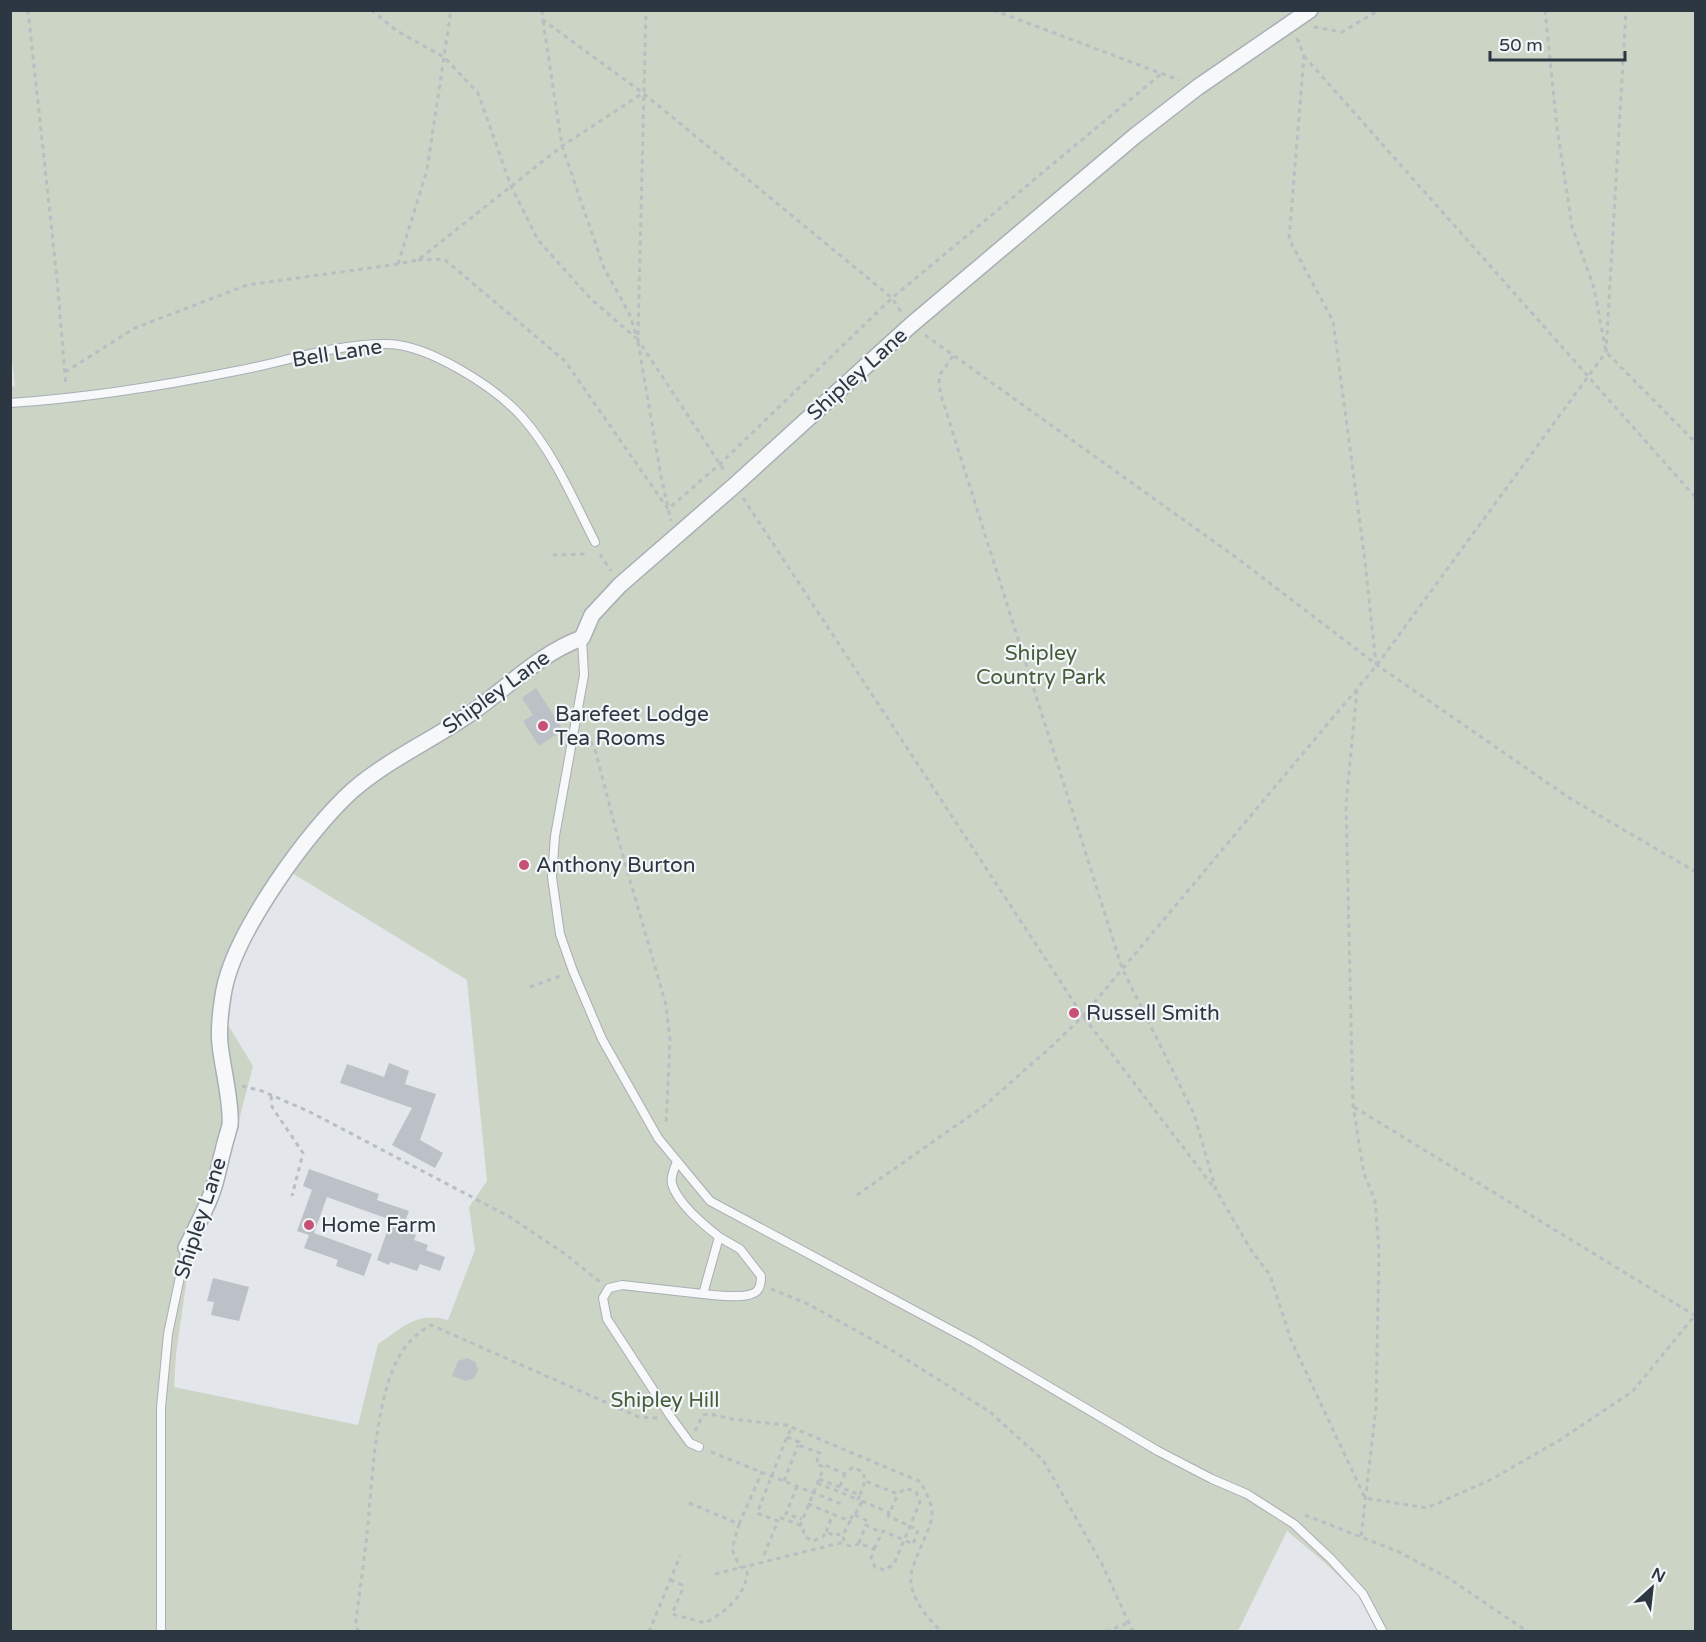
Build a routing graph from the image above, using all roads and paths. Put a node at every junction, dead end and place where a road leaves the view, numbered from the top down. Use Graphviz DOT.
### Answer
graph roads {
  1 [pos="28,10"];
  2 [pos="371,10"];
  3 [pos="451,10"];
  4 [pos="542,10"];
  5 [pos="646,10"];
  6 [pos="993,10"];
  7 [pos="1310,10"];
  8 [pos="1379,10"];
  9 [pos="1545,10"];
  10 [pos="1626,10"];
  11 [pos="543,20"];
  12 [pos="1291,22"];
  13 [pos="1304,56"];
  14 [pos="444,57"];
  15 [pos="1161,74"];
  16 [pos="1198,87"];
  17 [pos="643,93"];
  18 [pos="562,146"];
  19 [pos="511,186"];
  20 [pos="418,260"];
  21 [pos="398,264"];
  22 [pos="892,298"];
  23 [pos="911,325"];
  24 [pos="638,339"];
  25 [pos="1606,352"];
  26 [pos="953,356"];
  27 [pos="65,372"];
  28 [pos="1589,378"];
  29 [pos="67,399"];
  30 [pos="10,403"];
  31 [pos="1695,443"];
  32 [pos="720,464"];
  33 [pos="735,485"];
  34 [pos="1695,498"];
  35 [pos="668,509"];
  36 [pos="674,537"];
  37 [pos="595,542"];
  38 [pos="600,554"];
  39 [pos="553,555"];
  40 [pos="620,585"];
  41 [pos="582,638"];
  42 [pos="1377,665"];
  43 [pos="1358,688"];
  44 [pos="578,710"];
  45 [pos="1695,872"];
  46 [pos="1122,968"];
  47 [pos="573,971"];
  48 [pos="530,987"];
  49 [pos="1083,1016"];
  50 [pos="226,1082"];
  51 [pos="271,1095"];
  52 [pos="1353,1106"];
  53 [pos="665,1146"];
  54 [pos="677,1161"];
  55 [pos="1216,1190"];
  56 [pos="857,1195"];
  57 [pos="292,1196"];
  58 [pos="719,1237"];
  59 [pos="186,1248"];
  60 [pos="760,1285"];
  61 [pos="609,1288"];
  62 [pos="703,1294"];
  63 [pos="1695,1315"];
  64 [pos="671,1417"];
  65 [pos="792,1427"];
  66 [pos="787,1437"];
  67 [pos="690,1443"];
  68 [pos="798,1445"];
  69 [pos="699,1447"];
  70 [pos="711,1452"];
  71 [pos="824,1467"];
  72 [pos="762,1472"];
  73 [pos="845,1474"];
  74 [pos="772,1476"];
  75 [pos="784,1481"];
  76 [pos="818,1481"];
  77 [pos="865,1481"];
  78 [pos="797,1486"];
  79 [pos="839,1487"];
  80 [pos="813,1493"];
  81 [pos="898,1494"];
  82 [pos="860,1498"];
  83 [pos="1365,1498"];
  84 [pos="689,1503"];
  85 [pos="808,1504"];
  86 [pos="844,1505"];
  87 [pos="890,1513"];
  88 [pos="1298,1513"];
  89 [pos="833,1514"];
  90 [pos="855,1515"];
  91 [pos="803,1520"];
  92 [pos="778,1521"];
  93 [pos="850,1521"];
  94 [pos="739,1524"];
  95 [pos="866,1525"];
  96 [pos="800,1526"];
  97 [pos="909,1526"];
  98 [pos="826,1532"];
  99 [pos="882,1533"];
  100 [pos="843,1535"];
  101 [pos="1361,1537"];
  102 [pos="904,1539"];
  103 [pos="844,1542"];
  104 [pos="859,1543"];
  105 [pos="874,1549"];
  106 [pos="764,1555"];
  107 [pos="681,1556"];
  108 [pos="747,1566"];
  109 [pos="740,1568"];
  110 [pos="715,1574"];
  111 [pos="670,1580"];
  112 [pos="653,1606"];
  113 [pos="659,1608"];
  114 [pos="1129,1622"];
  115 [pos="160,1632"];
  116 [pos="358,1632"];
  117 [pos="649,1632"];
  118 [pos="942,1632"];
  119 [pos="1106,1632"];
  120 [pos="1133,1632"];
  121 [pos="1383,1632"];
  122 [pos="1528,1632"];
  1 -- 27 [label="path"];
  2 -- 14 [label="path"];
  3 -- 14 [label="path"];
  4 -- 11 [label="path"];
  5 -- 17 [label="path"];
  6 -- 15 [label="path"];
  7 -- 12 [label="street, Shipley Lane"];
  8 -- 12 [label="path"];
  9 -- 25 [label="path"];
  10 -- 25 [label="path"];
  11 -- 17 [label="path"];
  11 -- 18 [label="path"];
  12 -- 13 [label="path"];
  12 -- 16 [label="street, Shipley Lane"];
  13 -- 28 [label="path"];
  13 -- 42 [label="path"];
  14 -- 19 [label="path"];
  14 -- 21 [label="path"];
  15 -- 16 [label="path"];
  15 -- 22 [label="path"];
  16 -- 23 [label="street, Shipley Lane"];
  17 -- 18 [label="path"];
  17 -- 22 [label="path"];
  17 -- 24 [label="path"];
  18 -- 19 [label="path"];
  18 -- 24 [label="path"];
  19 -- 20 [label="path"];
  19 -- 24 [label="path"];
  20 -- 21 [label="path"];
  20 -- 35 [label="path"];
  21 -- 27 [label="path"];
  22 -- 23 [label="path"];
  22 -- 32 [label="path"];
  23 -- 26 [label="path"];
  23 -- 33 [label="street, Shipley Lane"];
  24 -- 32 [label="path"];
  24 -- 35 [label="path"];
  25 -- 28 [label="path"];
  25 -- 31 [label="path"];
  26 -- 42 [label="path"];
  26 -- 46 [label="path"];
  27 -- 29 [label="path"];
  28 -- 34 [label="path"];
  28 -- 42 [label="path"];
  29 -- 30 [label="lane, Bell Lane"];
  29 -- 37 [label="lane, Bell Lane"];
  32 -- 33 [label="path"];
  32 -- 35 [label="path"];
  33 -- 36 [label="street, Shipley Lane"];
  33 -- 49 [label="path"];
  35 -- 36 [label="path"];
  36 -- 40 [label="street, Shipley Lane"];
  37 -- 38 [label="path"];
  38 -- 39 [label="path"];
  38 -- 40 [label="path"];
  40 -- 41 [label="street, Shipley Lane"];
  41 -- 44 [label="lane"];
  41 -- 50 [label="street, Shipley Lane"];
  42 -- 43 [label="path"];
  42 -- 45 [label="path"];
  43 -- 46 [label="path"];
  43 -- 52 [label="path"];
  44 -- 47 [label="lane"];
  44 -- 53 [label="path"];
  46 -- 49 [label="path"];
  46 -- 55 [label="path"];
  47 -- 48 [label="path"];
  47 -- 53 [label="lane"];
  49 -- 55 [label="path"];
  49 -- 56 [label="path"];
  50 -- 51 [label="path"];
  50 -- 59 [label="street, Shipley Lane"];
  51 -- 57 [label="path"];
  51 -- 61 [label="path"];
  52 -- 63 [label="path"];
  52 -- 83 [label="path"];
  53 -- 54 [label="lane"];
  54 -- 58 [label="lane"];
  54 -- 121 [label="lane"];
  55 -- 83 [label="path"];
  58 -- 60 [label="lane"];
  58 -- 62 [label="lane"];
  59 -- 115 [label="lane, Shipley Lane"];
  60 -- 62 [label="lane"];
  60 -- 114 [label="path"];
  61 -- 62 [label="lane"];
  61 -- 64 [label="lane"];
  63 -- 83 [label="path"];
  64 -- 67 [label="lane"];
  64 -- 116 [label="path"];
  65 -- 66 [label="path"];
  65 -- 67 [label="path"];
  65 -- 118 [label="path"];
  66 -- 68 [label="path"];
  66 -- 74 [label="path"];
  67 -- 69 [label="lane"];
  68 -- 71 [label="path"];
  68 -- 75 [label="path"];
  70 -- 72 [label="path"];
  71 -- 73 [label="path"];
  71 -- 76 [label="path"];
  72 -- 74 [label="path"];
  72 -- 94 [label="path"];
  73 -- 77 [label="path"];
  73 -- 79 [label="path"];
  74 -- 75 [label="path"];
  74 -- 92 [label="path"];
  75 -- 78 [label="path"];
  76 -- 79 [label="path"];
  76 -- 80 [label="path"];
  76 -- 82 [label="path"];
  77 -- 81 [label="path"];
  77 -- 82 [label="path"];
  78 -- 80 [label="path"];
  78 -- 91 [label="path"];
  79 -- 82 [label="path"];
  80 -- 85 [label="path"];
  80 -- 86 [label="path"];
  81 -- 87 [label="path"];
  81 -- 97 [label="path"];
  82 -- 87 [label="path"];
  82 -- 90 [label="path"];
  83 -- 101 [label="path"];
  84 -- 94 [label="path"];
  85 -- 89 [label="path"];
  85 -- 91 [label="path"];
  87 -- 97 [label="path"];
  88 -- 101 [label="path"];
  89 -- 93 [label="path"];
  89 -- 98 [label="path"];
  90 -- 93 [label="path"];
  90 -- 95 [label="path"];
  91 -- 96 [label="path"];
  92 -- 96 [label="path"];
  92 -- 106 [label="path"];
  93 -- 100 [label="path"];
  94 -- 109 [label="path"];
  95 -- 99 [label="path"];
  95 -- 104 [label="path"];
  96 -- 98 [label="path"];
  97 -- 102 [label="path"];
  97 -- 102 [label="path"];
  98 -- 100 [label="path"];
  99 -- 102 [label="path"];
  99 -- 105 [label="path"];
  100 -- 103 [label="path"];
  101 -- 122 [label="path"];
  102 -- 105 [label="path"];
  103 -- 104 [label="path"];
  103 -- 108 [label="path"];
  104 -- 105 [label="path"];
  107 -- 111 [label="path"];
  108 -- 109 [label="path"];
  108 -- 111 [label="path"];
  109 -- 110 [label="path"];
  111 -- 113 [label="path"];
  112 -- 113 [label="path"];
  113 -- 117 [label="path"];
  114 -- 119 [label="path"];
  114 -- 120 [label="path"];
}
